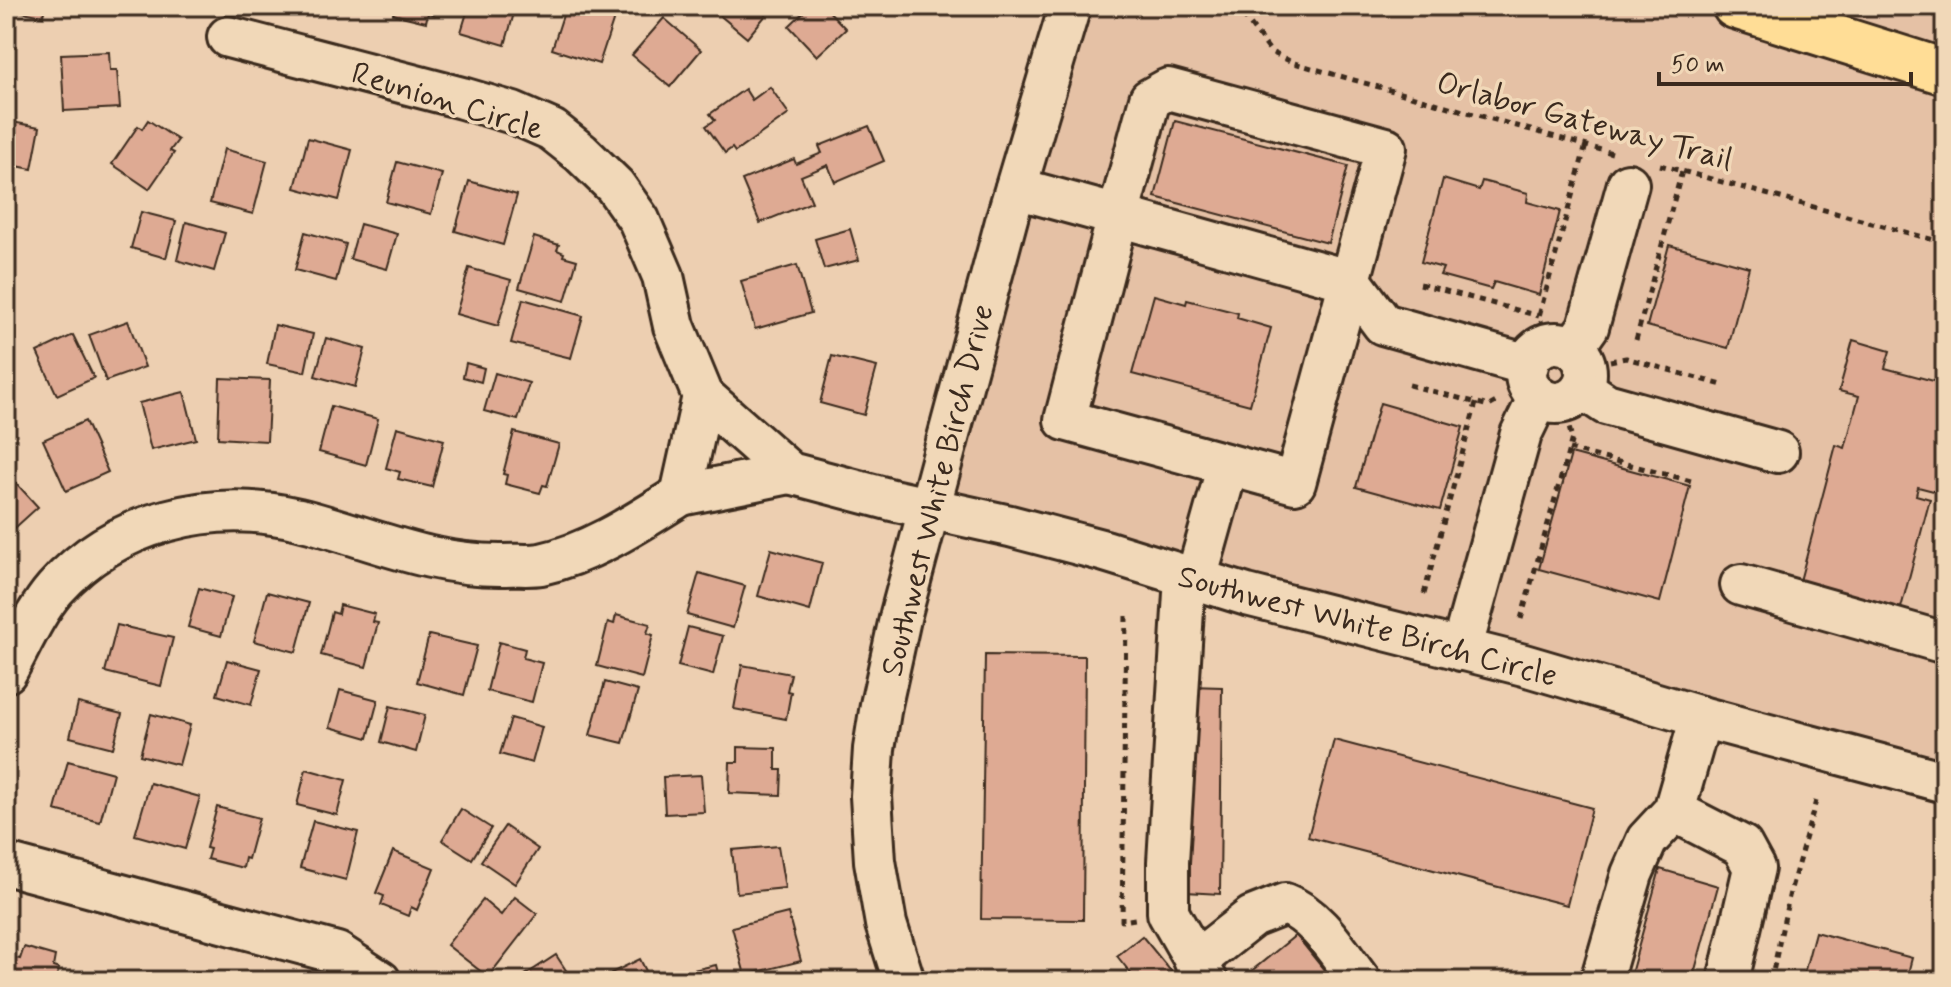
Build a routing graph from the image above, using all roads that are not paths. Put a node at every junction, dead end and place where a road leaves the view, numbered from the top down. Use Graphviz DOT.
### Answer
graph roads {
  1 [pos="1070,6"];
  2 [pos="1735,6"];
  3 [pos="228,37"];
  4 [pos="1945,72"];
  5 [pos="1632,167"];
  6 [pos="1016,188"];
  7 [pos="1118,216"];
  8 [pos="1351,281"];
  9 [pos="1554,367"];
  10 [pos="703,396"];
  11 [pos="1778,452"];
  12 [pos="1228,465"];
  13 [pos="790,473"];
  14 [pos="681,495"];
  15 [pos="929,507"];
  16 [pos="1191,578"];
  17 [pos="1741,585"];
  18 [pos="1945,643"];
  19 [pos="1461,650"];
  20 [pos="6,672"];
  21 [pos="1701,717"];
  22 [pos="1945,782"];
  23 [pos="1674,811"];
  24 [pos="6,864"];
  25 [pos="1201,972"];
  26 [pos="380,981"];
  27 [pos="904,981"];
  28 [pos="1360,981"];
  29 [pos="1601,981"];
  30 [pos="1728,981"];
  1 -- 6 [label="street, Southwest White Birch Drive"];
  2 -- 4 [label="main road"];
  3 -- 10 [label="street, Reunion Circle"];
  5 -- 9 [label="street"];
  6 -- 7 [label="street"];
  6 -- 15 [label="street, Southwest White Birch Drive"];
  7 -- 8 [label="street"];
  7 -- 8 [label="street"];
  7 -- 12 [label="street"];
  8 -- 9 [label="street"];
  8 -- 12 [label="street"];
  9 -- 11 [label="street"];
  9 -- 19 [label="street"];
  10 -- 13 [label="street, Southwest White Birch Circle"];
  10 -- 14 [label="street"];
  12 -- 16 [label="street"];
  13 -- 14 [label="street, Southwest White Birch Circle"];
  13 -- 15 [label="street, Southwest White Birch Circle"];
  14 -- 20 [label="street, Southwest White Birch Circle"];
  15 -- 16 [label="street, Southwest White Birch Circle"];
  15 -- 27 [label="street, Southwest White Birch Drive"];
  16 -- 19 [label="street, Southwest White Birch Circle"];
  16 -- 25 [label="street"];
  17 -- 18 [label="street"];
  19 -- 21 [label="street, Southwest White Birch Circle"];
  21 -- 22 [label="street, Southwest White Birch Circle"];
  21 -- 23 [label="street"];
  23 -- 29 [label="street"];
  23 -- 30 [label="street"];
  24 -- 26 [label="street"];
  25 -- 28 [label="street"];
}
